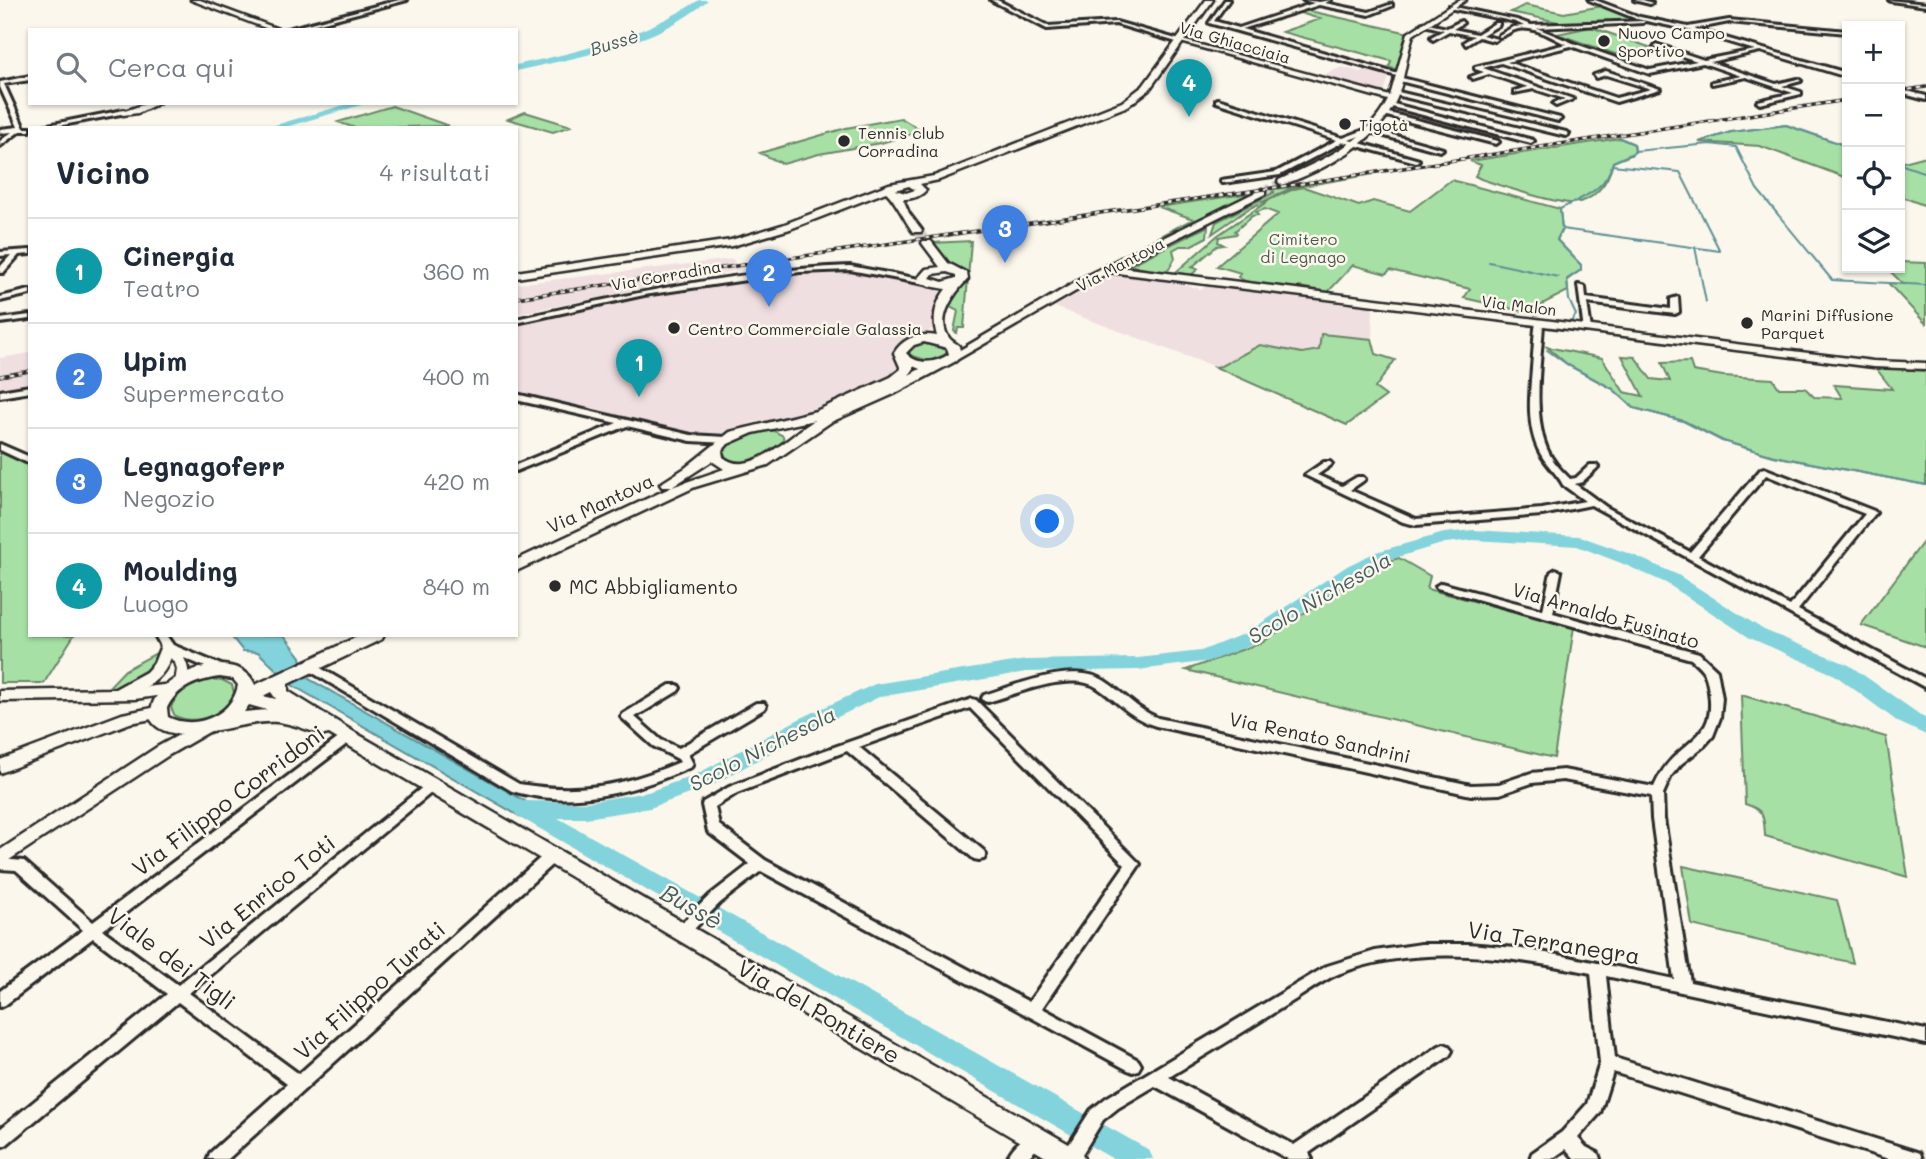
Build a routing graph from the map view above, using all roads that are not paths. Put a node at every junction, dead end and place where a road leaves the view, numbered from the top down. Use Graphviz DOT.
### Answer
graph roads {
  1 [pos="194,0"];
  2 [pos="405,0"];
  3 [pos="959,0"];
  4 [pos="972,0"];
  5 [pos="993,0"];
  6 [pos="1210,0"];
  7 [pos="1227,0"];
  8 [pos="1305,0"];
  9 [pos="1329,0"];
  10 [pos="1463,0"];
  11 [pos="1591,0"];
  12 [pos="1636,0"];
  13 [pos="1891,0"];
  14 [pos="1320,3"];
  15 [pos="1650,3"];
  16 [pos="1390,5"];
  17 [pos="1926,5"];
  18 [pos="1451,7"];
  19 [pos="1650,21"];
  20 [pos="1461,22"];
  21 [pos="1423,24"];
  22 [pos="1497,24"];
  23 [pos="1531,26"];
  24 [pos="272,28"];
  25 [pos="294,28"];
  26 [pos="1686,28"];
  27 [pos="1239,29"];
  28 [pos="1449,29"];
  29 [pos="1842,32"];
  30 [pos="1479,36"];
  31 [pos="1501,36"];
  32 [pos="1433,38"];
  33 [pos="1493,38"];
  34 [pos="1180,41"];
  35 [pos="1466,43"];
  36 [pos="1571,44"];
  37 [pos="1656,46"];
  38 [pos="1761,50"];
  39 [pos="1502,62"];
  40 [pos="1703,62"];
  41 [pos="1490,72"];
  42 [pos="1842,74"];
  43 [pos="1399,75"];
  44 [pos="1596,76"];
  45 [pos="1747,76"];
  46 [pos="1473,77"];
  47 [pos="28,78"];
  48 [pos="1798,81"];
  49 [pos="1714,83"];
  50 [pos="1775,85"];
  51 [pos="1534,87"];
  52 [pos="2,88"];
  53 [pos="1516,92"];
  54 [pos="1905,92"];
  55 [pos="1926,98"];
  56 [pos="1218,101"];
  57 [pos="0,102"];
  58 [pos="1760,102"];
  59 [pos="10,104"];
  60 [pos="1556,104"];
  61 [pos="122,105"];
  62 [pos="150,105"];
  63 [pos="1389,106"];
  64 [pos="129,114"];
  65 [pos="1558,119"];
  66 [pos="49,126"];
  67 [pos="28,129"];
  68 [pos="1373,129"];
  69 [pos="0,131"];
  70 [pos="17,131"];
  71 [pos="1566,134"];
  72 [pos="1342,140"];
  73 [pos="1531,141"];
  74 [pos="1496,142"];
  75 [pos="1479,143"];
  76 [pos="0,144"];
  77 [pos="1356,144"];
  78 [pos="1440,149"];
  79 [pos="1416,160"];
  80 [pos="936,178"];
  81 [pos="1223,181"];
  82 [pos="1282,182"];
  83 [pos="909,183"];
  84 [pos="921,188"];
  85 [pos="894,192"];
  86 [pos="1262,192"];
  87 [pos="911,195"];
  88 [pos="901,205"];
  89 [pos="916,230"];
  90 [pos="927,243"];
  91 [pos="28,251"];
  92 [pos="17,253"];
  93 [pos="0,254"];
  94 [pos="938,258"];
  95 [pos="1108,269"];
  96 [pos="952,270"];
  97 [pos="0,271"];
  98 [pos="518,275"];
  99 [pos="931,278"];
  100 [pos="959,282"];
  101 [pos="1581,287"];
  102 [pos="28,292"];
  103 [pos="945,297"];
  104 [pos="0,299"];
  105 [pos="1675,299"];
  106 [pos="1583,300"];
  107 [pos="28,317"];
  108 [pos="0,321"];
  109 [pos="518,321"];
  110 [pos="1539,324"];
  111 [pos="939,326"];
  112 [pos="1587,328"];
  113 [pos="922,339"];
  114 [pos="948,342"];
  115 [pos="982,343"];
  116 [pos="954,357"];
  117 [pos="905,360"];
  118 [pos="939,365"];
  119 [pos="1926,366"];
  120 [pos="28,389"];
  121 [pos="0,394"];
  122 [pos="518,397"];
  123 [pos="625,423"];
  124 [pos="769,426"];
  125 [pos="691,438"];
  126 [pos="726,440"];
  127 [pos="792,443"];
  128 [pos="0,447"];
  129 [pos="715,451"];
  130 [pos="28,460"];
  131 [pos="1327,464"];
  132 [pos="518,467"];
  133 [pos="742,467"];
  134 [pos="1593,467"];
  135 [pos="1360,479"];
  136 [pos="1566,483"];
  137 [pos="1343,490"];
  138 [pos="1592,502"];
  139 [pos="518,555"];
  140 [pos="1692,556"];
  141 [pos="518,565"];
  142 [pos="1556,572"];
  143 [pos="1441,586"];
  144 [pos="1792,611"];
  145 [pos="1546,616"];
  146 [pos="356,637"];
  147 [pos="372,637"];
  148 [pos="164,641"];
  149 [pos="306,667"];
  150 [pos="278,678"];
  151 [pos="1926,684"];
  152 [pos="176,686"];
  153 [pos="241,686"];
  154 [pos="674,688"];
  155 [pos="107,695"];
  156 [pos="0,696"];
  157 [pos="988,698"];
  158 [pos="760,706"];
  159 [pos="157,713"];
  160 [pos="318,718"];
  161 [pos="211,724"];
  162 [pos="348,737"];
  163 [pos="849,746"];
  164 [pos="683,759"];
  165 [pos="0,767"];
  166 [pos="433,785"];
  167 [pos="1657,792"];
  168 [pos="29,839"];
  169 [pos="0,847"];
  170 [pos="553,855"];
  171 [pos="979,855"];
  172 [pos="0,861"];
  173 [pos="760,864"];
  174 [pos="19,865"];
  175 [pos="688,927"];
  176 [pos="94,931"];
  177 [pos="1598,969"];
  178 [pos="1683,987"];
  179 [pos="178,993"];
  180 [pos="0,1000"];
  181 [pos="1032,1010"];
  182 [pos="1926,1037"];
  183 [pos="1444,1051"];
  184 [pos="1608,1063"];
  185 [pos="1133,1065"];
  186 [pos="1154,1077"];
  187 [pos="299,1084"];
  188 [pos="1036,1138"];
  189 [pos="1568,1138"];
  190 [pos="0,1139"];
  191 [pos="1073,1155"];
  192 [pos="1299,1156"];
  193 [pos="216,1159"];
  194 [pos="1015,1159"];
  195 [pos="1538,1159"];
  196 [pos="1592,1159"];
  197 [pos="1913,1159"];
  1 -- 24 [label="street"];
  2 -- 25 [label="street"];
  3 -- 4 [label="street"];
  5 -- 34 [label="street, Via Ghiacciaia"];
  6 -- 34 [label="main road"];
  7 -- 27 [label="street"];
  8 -- 14 [label="street"];
  9 -- 14 [label="street"];
  10 -- 18 [label="street"];
  11 -- 19 [label="street"];
  12 -- 15 [label="street"];
  13 -- 17 [label="street"];
  14 -- 16 [label="street"];
  14 -- 27 [label="street"];
  18 -- 21 [label="street"];
  18 -- 23 [label="street"];
  19 -- 23 [label="street"];
  19 -- 26 [label="street"];
  20 -- 28 [label="street"];
  21 -- 28 [label="street"];
  21 -- 43 [label="street"];
  22 -- 30 [label="street"];
  23 -- 31 [label="street"];
  23 -- 36 [label="street"];
  26 -- 29 [label="street"];
  26 -- 38 [label="street"];
  27 -- 43 [label="street"];
  28 -- 30 [label="street"];
  28 -- 32 [label="street"];
  30 -- 33 [label="street"];
  30 -- 35 [label="street"];
  34 -- 63 [label="street, Via Ghiacciaia"];
  34 -- 80 [label="main road"];
  36 -- 39 [label="street"];
  36 -- 40 [label="street"];
  37 -- 40 [label="street"];
  38 -- 40 [label="street"];
  38 -- 42 [label="street"];
  39 -- 41 [label="street"];
  39 -- 44 [label="street"];
  40 -- 45 [label="street"];
  41 -- 46 [label="street"];
  41 -- 51 [label="street"];
  43 -- 63 [label="street"];
  43 -- 65 [label="street"];
  45 -- 49 [label="street"];
  45 -- 50 [label="street"];
  47 -- 52 [label="street"];
  48 -- 50 [label="street"];
  50 -- 58 [label="street"];
  51 -- 53 [label="street"];
  51 -- 60 [label="street"];
  52 -- 59 [label="street"];
  54 -- 55 [label="street"];
  56 -- 72 [label="street"];
  57 -- 59 [label="street"];
  59 -- 70 [label="street"];
  61 -- 64 [label="street"];
  62 -- 64 [label="street"];
  63 -- 68 [label="street"];
  63 -- 71 [label="street"];
  63 -- 73 [label="street"];
  63 -- 74 [label="street"];
  63 -- 75 [label="street"];
  64 -- 66 [label="street"];
  67 -- 70 [label="street"];
  68 -- 72 [label="street"];
  68 -- 77 [label="street"];
  68 -- 78 [label="street"];
  69 -- 70 [label="street"];
  70 -- 76 [label="street"];
  72 -- 77 [label="street"];
  72 -- 81 [label="street"];
  77 -- 79 [label="street"];
  77 -- 82 [label="street"];
  80 -- 83 [label="main road"];
  80 -- 84 [label="main road"];
  83 -- 84 [label="main road"];
  83 -- 85 [label="main road"];
  84 -- 87 [label="main road"];
  85 -- 87 [label="main road"];
  85 -- 88 [label="main road"];
  85 -- 98 [label="main road"];
  86 -- 95 [label="street, Via Mantova"];
  87 -- 88 [label="main road"];
  88 -- 89 [label="main road"];
  90 -- 94 [label="main road"];
  91 -- 92 [label="street"];
  92 -- 93 [label="street"];
  92 -- 97 [label="street"];
  94 -- 96 [label="main road"];
  94 -- 99 [label="main road"];
  95 -- 110 [label="street, Via Malon"];
  95 -- 115 [label="street, Via Mantova"];
  96 -- 99 [label="main road"];
  96 -- 100 [label="main road"];
  99 -- 100 [label="main road"];
  99 -- 103 [label="main road"];
  99 -- 109 [label="street, Via Corradina"];
  100 -- 103 [label="main road"];
  101 -- 106 [label="street"];
  102 -- 104 [label="street"];
  103 -- 111 [label="main road"];
  105 -- 106 [label="street"];
  106 -- 112 [label="street"];
  107 -- 108 [label="street"];
  110 -- 112 [label="street, Via Malon"];
  110 -- 136 [label="street"];
  111 -- 113 [label="main road"];
  111 -- 114 [label="main road"];
  112 -- 119 [label="street, Via Malon"];
  113 -- 114 [label="main road, Via Mantova"];
  113 -- 117 [label="main road, Via Mantova"];
  114 -- 115 [label="street, Via Mantova"];
  114 -- 116 [label="main road"];
  115 -- 116 [label="street, Via Mantova"];
  116 -- 118 [label="main road, Via Mantova"];
  117 -- 118 [label="main road"];
  117 -- 124 [label="main road, Via Mantova"];
  118 -- 127 [label="main road, Via Mantova"];
  120 -- 121 [label="street"];
  122 -- 123 [label="street"];
  123 -- 125 [label="street"];
  123 -- 132 [label="street"];
  124 -- 126 [label="main road, Via Mantova"];
  124 -- 127 [label="main road"];
  125 -- 126 [label="street"];
  125 -- 129 [label="street"];
  126 -- 129 [label="main road, Via Mantova"];
  127 -- 133 [label="main road, Via Mantova"];
  128 -- 130 [label="street"];
  129 -- 133 [label="main road"];
  129 -- 139 [label="main road, Via Mantova"];
  131 -- 137 [label="street"];
  133 -- 141 [label="main road, Via Mantova"];
  134 -- 136 [label="street"];
  135 -- 137 [label="street"];
  136 -- 138 [label="street"];
  137 -- 138 [label="street"];
  138 -- 140 [label="street"];
  140 -- 144 [label="street"];
  140 -- 144 [label="street"];
  142 -- 145 [label="street"];
  143 -- 145 [label="street, Via Arnaldo Fusinato"];
  144 -- 151 [label="street"];
  145 -- 167 [label="street, Via Arnaldo Fusinato"];
  146 -- 149 [label="main road"];
  147 -- 149 [label="main road"];
  148 -- 152 [label="street"];
  148 -- 153 [label="street"];
  148 -- 155 [label="street"];
  149 -- 150 [label="main road"];
  149 -- 164 [label="street"];
  150 -- 153 [label="main road"];
  150 -- 160 [label="main road, Via del Pontiere"];
  152 -- 153 [label="main road"];
  152 -- 155 [label="street"];
  152 -- 159 [label="main road"];
  153 -- 160 [label="main road, Via del Pontiere"];
  153 -- 161 [label="main road"];
  154 -- 164 [label="street"];
  155 -- 156 [label="street"];
  157 -- 167 [label="street, Via Renato Sandrini"];
  158 -- 164 [label="street"];
  159 -- 161 [label="main road, Via del Pontiere"];
  159 -- 165 [label="street"];
  160 -- 162 [label="main road, Via del Pontiere"];
  161 -- 162 [label="main road, Via del Pontiere"];
  161 -- 168 [label="street"];
  162 -- 166 [label="main road, Via del Pontiere"];
  162 -- 176 [label="street, Via Filippo Corridoni"];
  163 -- 171 [label="street"];
  163 -- 173 [label="street"];
  163 -- 181 [label="street"];
  166 -- 170 [label="main road, Via del Pontiere"];
  166 -- 179 [label="street, Via Enrico Toti"];
  167 -- 178 [label="street"];
  168 -- 169 [label="street"];
  168 -- 172 [label="street"];
  168 -- 174 [label="street"];
  170 -- 175 [label="main road, Via del Pontiere"];
  170 -- 187 [label="street, Via Filippo Turati"];
  172 -- 174 [label="street"];
  173 -- 175 [label="street"];
  173 -- 181 [label="street"];
  174 -- 176 [label="street, Viale dei Tigli"];
  175 -- 188 [label="main road, Via del Pontiere"];
  176 -- 179 [label="street, Viale dei Tigli"];
  176 -- 180 [label="street, Via Filippo Corridoni"];
  177 -- 178 [label="street, Via Terranegra"];
  177 -- 184 [label="street"];
  177 -- 186 [label="street, Via Terranegra"];
  178 -- 182 [label="street, Via Terranegra"];
  179 -- 187 [label="street, Viale dei Tigli"];
  179 -- 190 [label="street, Via Enrico Toti"];
  181 -- 185 [label="street"];
  183 -- 192 [label="street"];
  184 -- 189 [label="street"];
  184 -- 197 [label="street"];
  186 -- 191 [label="street, Via Terranegra"];
  186 -- 192 [label="street"];
  187 -- 193 [label="street, Via Filippo Turati"];
  188 -- 191 [label="main road, Via del Pontiere"];
  188 -- 194 [label="street"];
  189 -- 195 [label="street"];
  189 -- 196 [label="street"];
}
